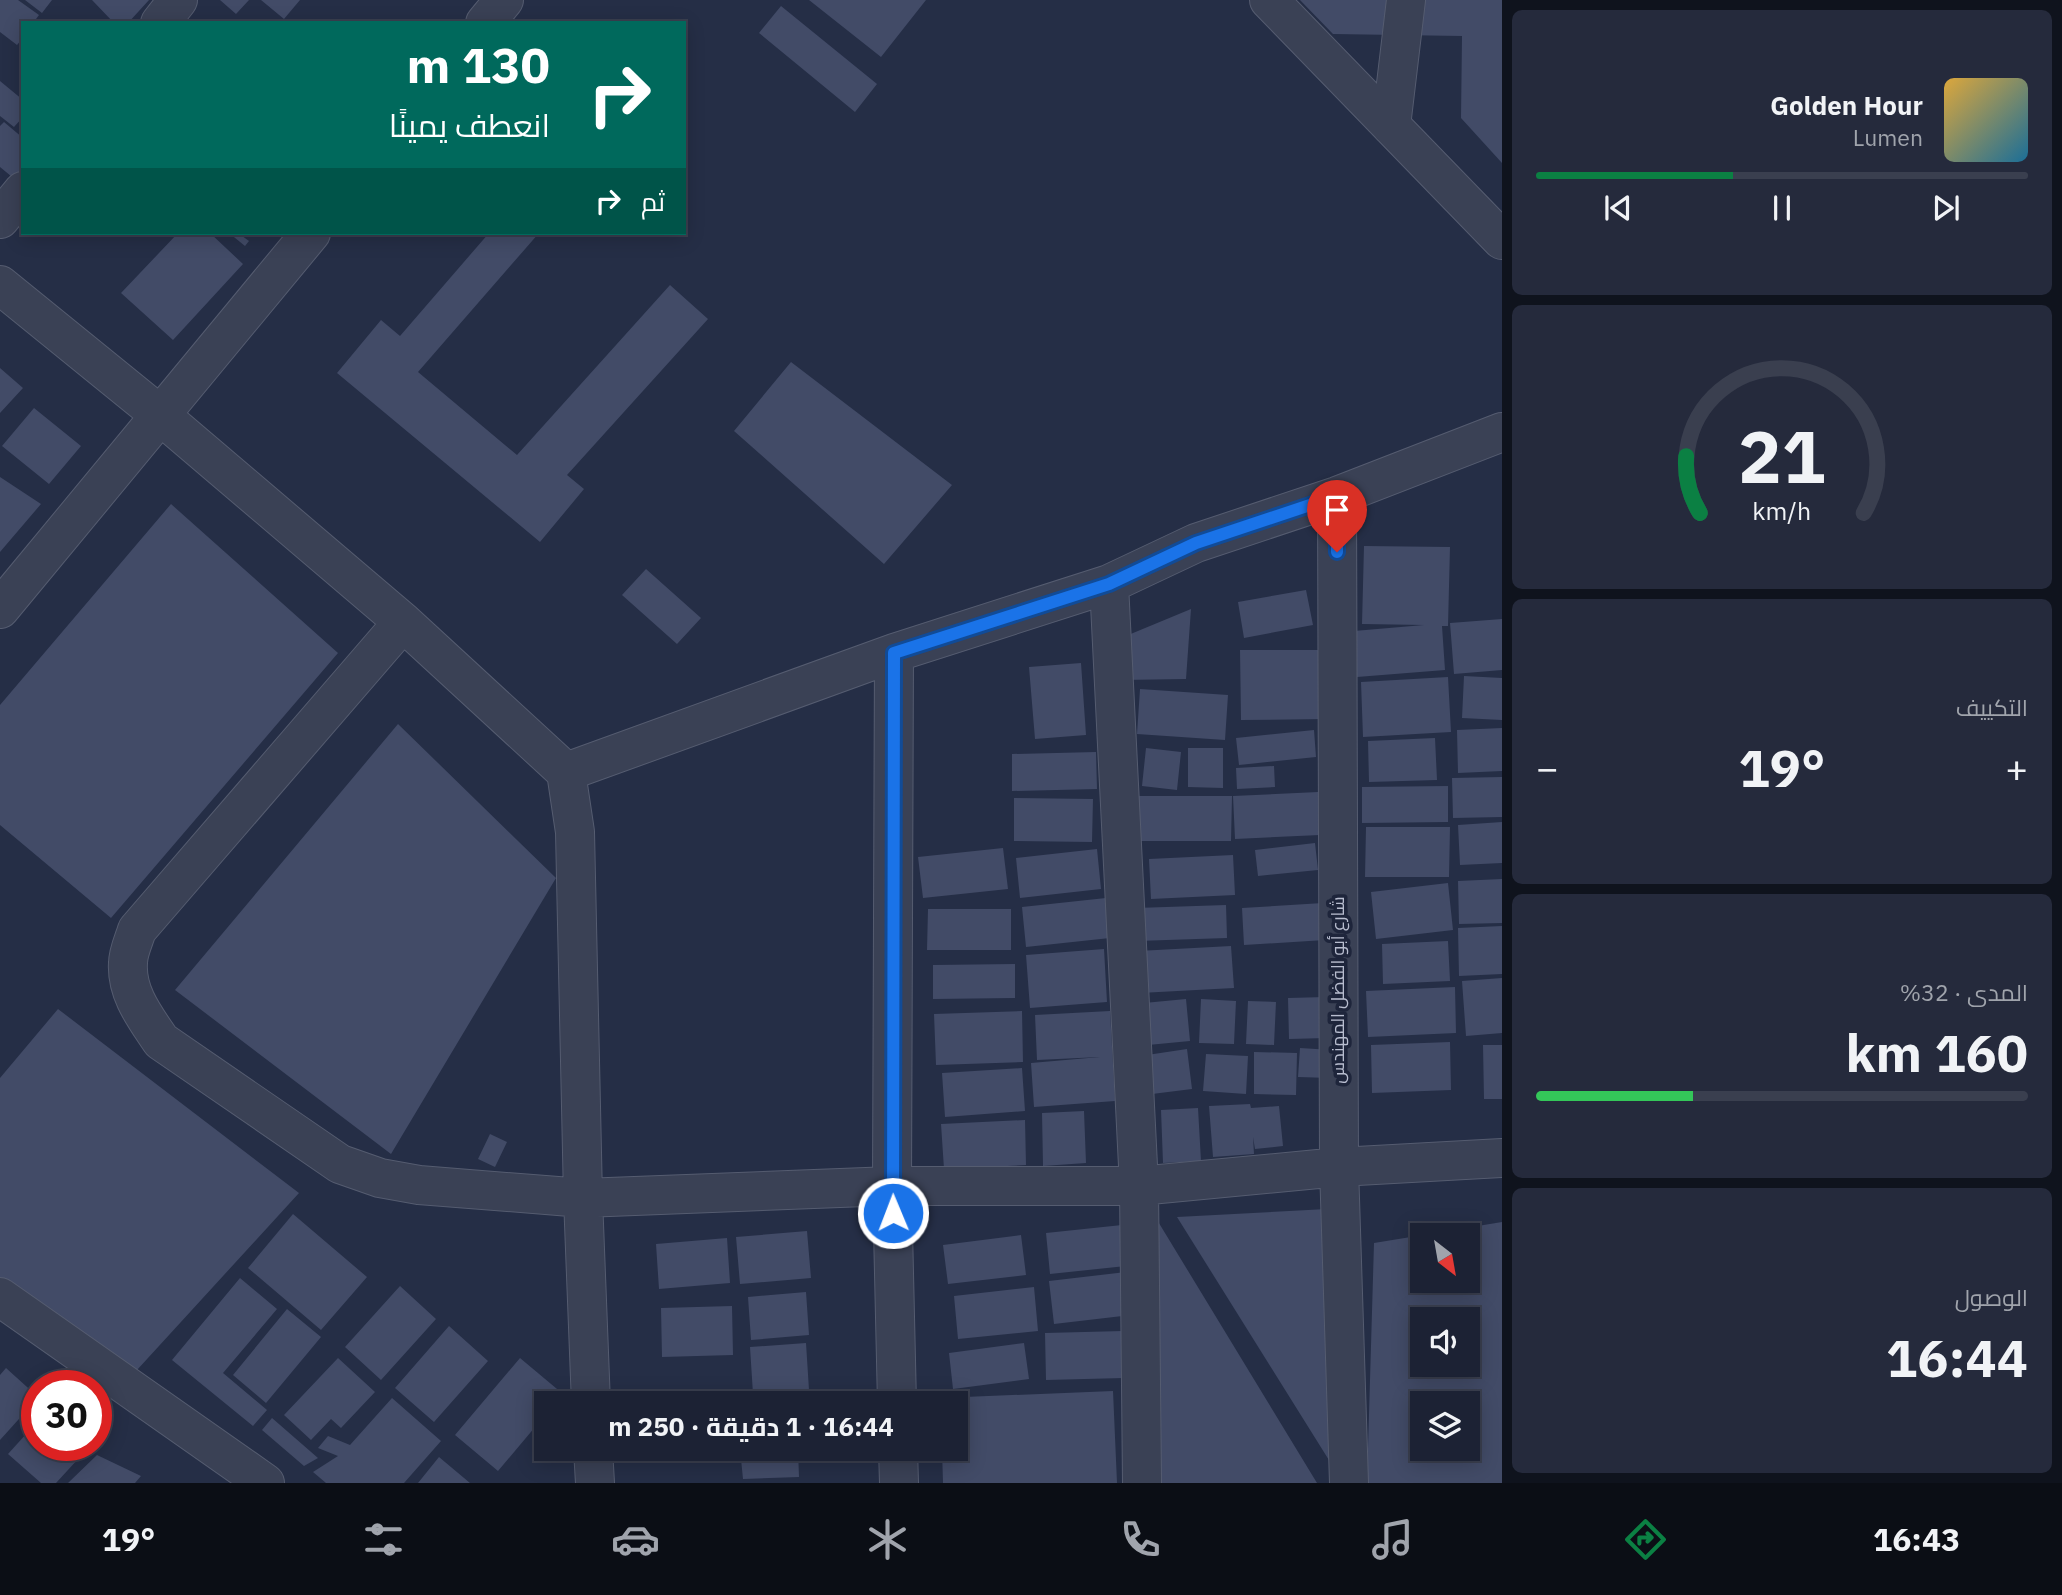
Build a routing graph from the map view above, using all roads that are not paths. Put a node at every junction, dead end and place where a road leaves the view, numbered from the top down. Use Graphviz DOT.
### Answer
graph roads {
  1 [pos="178,0"];
  2 [pos="504,0"];
  3 [pos="1269,0"];
  4 [pos="1406,0"];
  5 [pos="162,21"];
  6 [pos="487,21"];
  7 [pos="1391,126"];
  8 [pos="21,193"];
  9 [pos="0,219"];
  10 [pos="309,235"];
  11 [pos="1502,240"];
  12 [pos="0,285"];
  13 [pos="160,415"];
  14 [pos="1502,432"];
  15 [pos="1337,496"];
  16 [pos="1109,584"];
  17 [pos="0,609"];
  18 [pos="403,622"];
  19 [pos="894,653"];
  20 [pos="566,772"];
  21 [pos="1502,1158"];
  22 [pos="1339,1167"];
  23 [pos="892,1186"];
  24 [pos="1139,1186"];
  25 [pos="583,1198"];
  26 [pos="0,1297"];
  27 [pos="591,1391"];
  28 [pos="897,1391"];
  29 [pos="594,1461"];
  30 [pos="898,1461"];
  31 [pos="265,1483"];
  32 [pos="595,1483"];
  33 [pos="899,1483"];
  34 [pos="1142,1483"];
  35 [pos="1349,1483"];
  1 -- 5 [label="street"];
  2 -- 6 [label="street"];
  3 -- 7 [label="street"];
  4 -- 7 [label="street"];
  7 -- 11 [label="street"];
  8 -- 9 [label="street"];
  10 -- 13 [label="street"];
  12 -- 13 [label="street"];
  13 -- 17 [label="street"];
  13 -- 18 [label="street"];
  14 -- 15 [label="street"];
  15 -- 16 [label="street"];
  15 -- 22 [label="street, شارع أبو الفضل المهندس"];
  16 -- 19 [label="street"];
  16 -- 24 [label="street"];
  18 -- 20 [label="street"];
  18 -- 25 [label="street"];
  19 -- 20 [label="street"];
  19 -- 23 [label="street"];
  20 -- 25 [label="street"];
  21 -- 22 [label="street"];
  22 -- 24 [label="street"];
  22 -- 35 [label="street, شارع أبو الفضل المهندس"];
  23 -- 24 [label="street"];
  23 -- 25 [label="street"];
  23 -- 28 [label="street"];
  24 -- 34 [label="street"];
  25 -- 27 [label="street"];
  26 -- 31 [label="street"];
  29 -- 32 [label="street"];
  30 -- 33 [label="street"];
}
